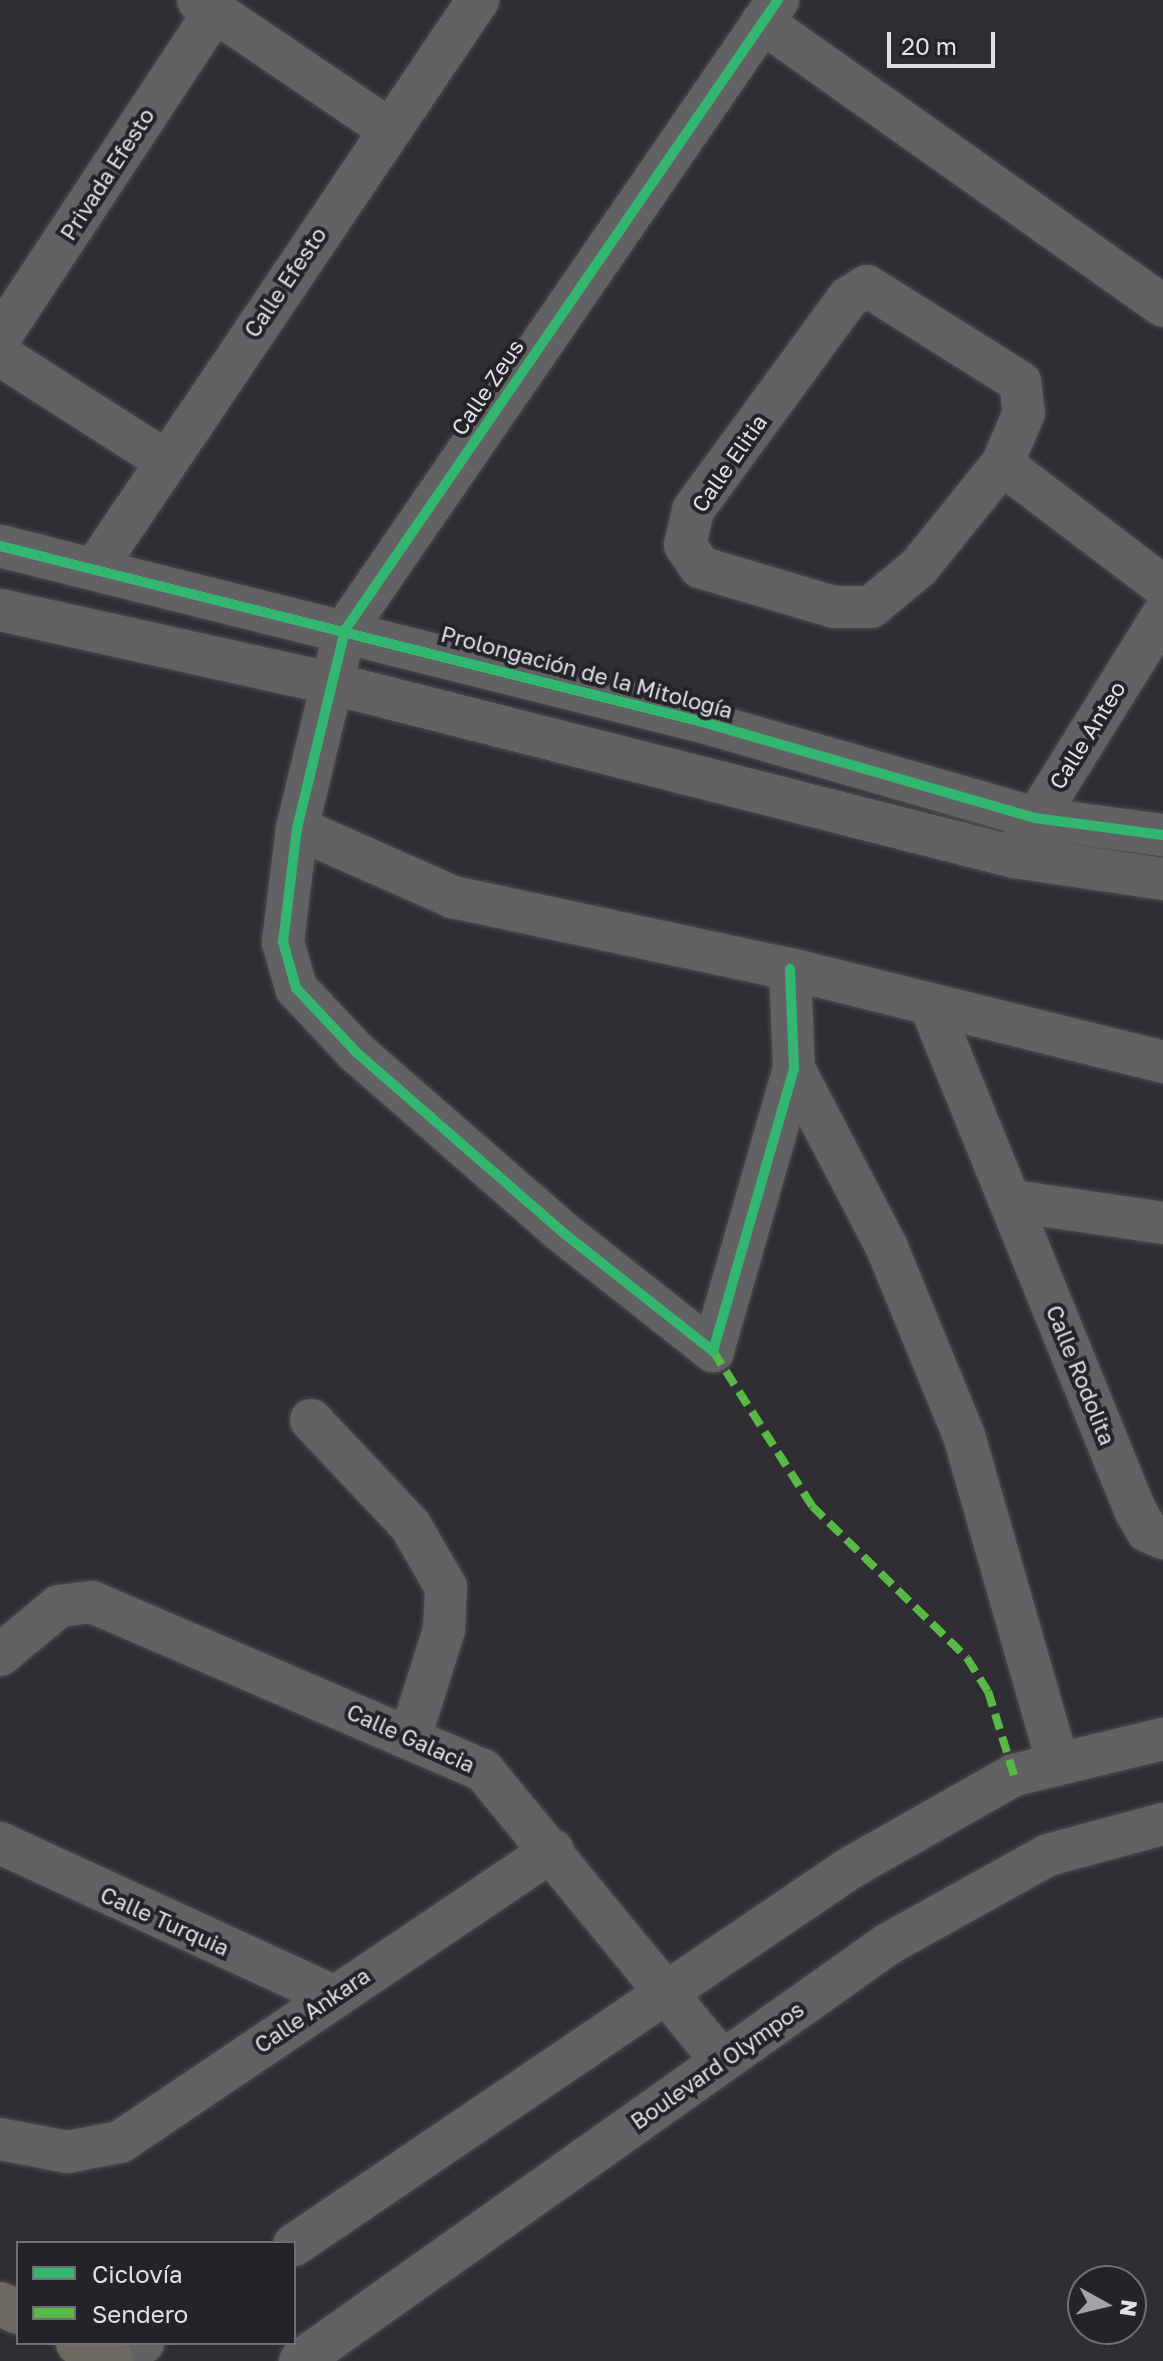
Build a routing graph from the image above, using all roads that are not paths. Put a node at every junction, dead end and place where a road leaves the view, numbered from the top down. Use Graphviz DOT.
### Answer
graph roads {
  1 [pos="478,0"];
  2 [pos="206,6"];
  3 [pos="770,11"];
  4 [pos="387,128"];
  5 [pos="1163,306"];
  6 [pos="0,337"];
  7 [pos="0,355"];
  8 [pos="166,461"];
  9 [pos="1002,464"];
  10 [pos="0,546"];
  11 [pos="96,567"];
  12 [pos="1163,586"];
  13 [pos="0,610"];
  14 [pos="1163,615"];
  15 [pos="345,630"];
  16 [pos="330,683"];
  17 [pos="1035,818"];
  18 [pos="297,828"];
  19 [pos="1163,835"];
  20 [pos="1014,857"];
  21 [pos="1163,879"];
  22 [pos="790,969"];
  23 [pos="931,1007"];
  24 [pos="1163,1062"];
  25 [pos="794,1069"];
  26 [pos="1013,1201"];
  27 [pos="1163,1223"];
  28 [pos="311,1420"];
  29 [pos="1163,1538"];
  30 [pos="0,1655"];
  31 [pos="410,1737"];
  32 [pos="1163,1739"];
  33 [pos="1057,1760"];
  34 [pos="1163,1824"];
  35 [pos="0,1843"];
  36 [pos="553,1850"];
  37 [pos="663,1989"];
  38 [pos="331,1995"];
  39 [pos="722,2061"];
  40 [pos="0,2139"];
  41 [pos="296,2244"];
  42 [pos="82,2345"];
  43 [pos="140,2345"];
  44 [pos="115,2361"];
  45 [pos="300,2361"];
  1 -- 4 [label="street, Calle Efesto"];
  2 -- 4 [label="street, Privada Efesto"];
  2 -- 6 [label="street, Privada Efesto"];
  3 -- 5 [label="street"];
  3 -- 15 [label="street, Calle Zeus"];
  4 -- 8 [label="street, Calle Efesto"];
  7 -- 8 [label="street"];
  8 -- 11 [label="street, Calle Efesto"];
  9 -- 9 [label="street, Calle Elitia"];
  9 -- 12 [label="street"];
  10 -- 11 [label="street, Prolongación de la Mitología"];
  11 -- 15 [label="street, Prolongación de la Mitología"];
  13 -- 16 [label="street"];
  14 -- 17 [label="street, Calle Anteo"];
  15 -- 16 [label="street, Calle Zeus"];
  15 -- 17 [label="street, Prolongación de la Mitología"];
  16 -- 18 [label="street, Calle Zeus"];
  16 -- 20 [label="street"];
  17 -- 19 [label="street, Prolongación de la Mitología"];
  17 -- 20 [label="street, Calle Anteo"];
  18 -- 22 [label="street"];
  18 -- 25 [label="street, Calle Zeus"];
  20 -- 21 [label="street"];
  22 -- 23 [label="street"];
  22 -- 25 [label="street"];
  23 -- 24 [label="street"];
  23 -- 26 [label="street, Calle Rodolita"];
  25 -- 33 [label="street"];
  26 -- 27 [label="street"];
  26 -- 29 [label="street, Calle Rodolita"];
  28 -- 31 [label="street"];
  30 -- 31 [label="street, Calle Galacia"];
  31 -- 36 [label="street, Calle Galacia"];
  32 -- 33 [label="street"];
  33 -- 37 [label="street"];
  34 -- 39 [label="street, Boulevard Olympos"];
  35 -- 38 [label="street, Calle Turquia"];
  36 -- 37 [label="street, Calle Galacia"];
  36 -- 38 [label="street, Calle Ankara"];
  37 -- 39 [label="street, Calle Galacia"];
  37 -- 41 [label="street"];
  38 -- 40 [label="street, Calle Ankara"];
  39 -- 45 [label="street, Boulevard Olympos"];
  42 -- 44 [label="main road"];
  43 -- 44 [label="street"];
}
